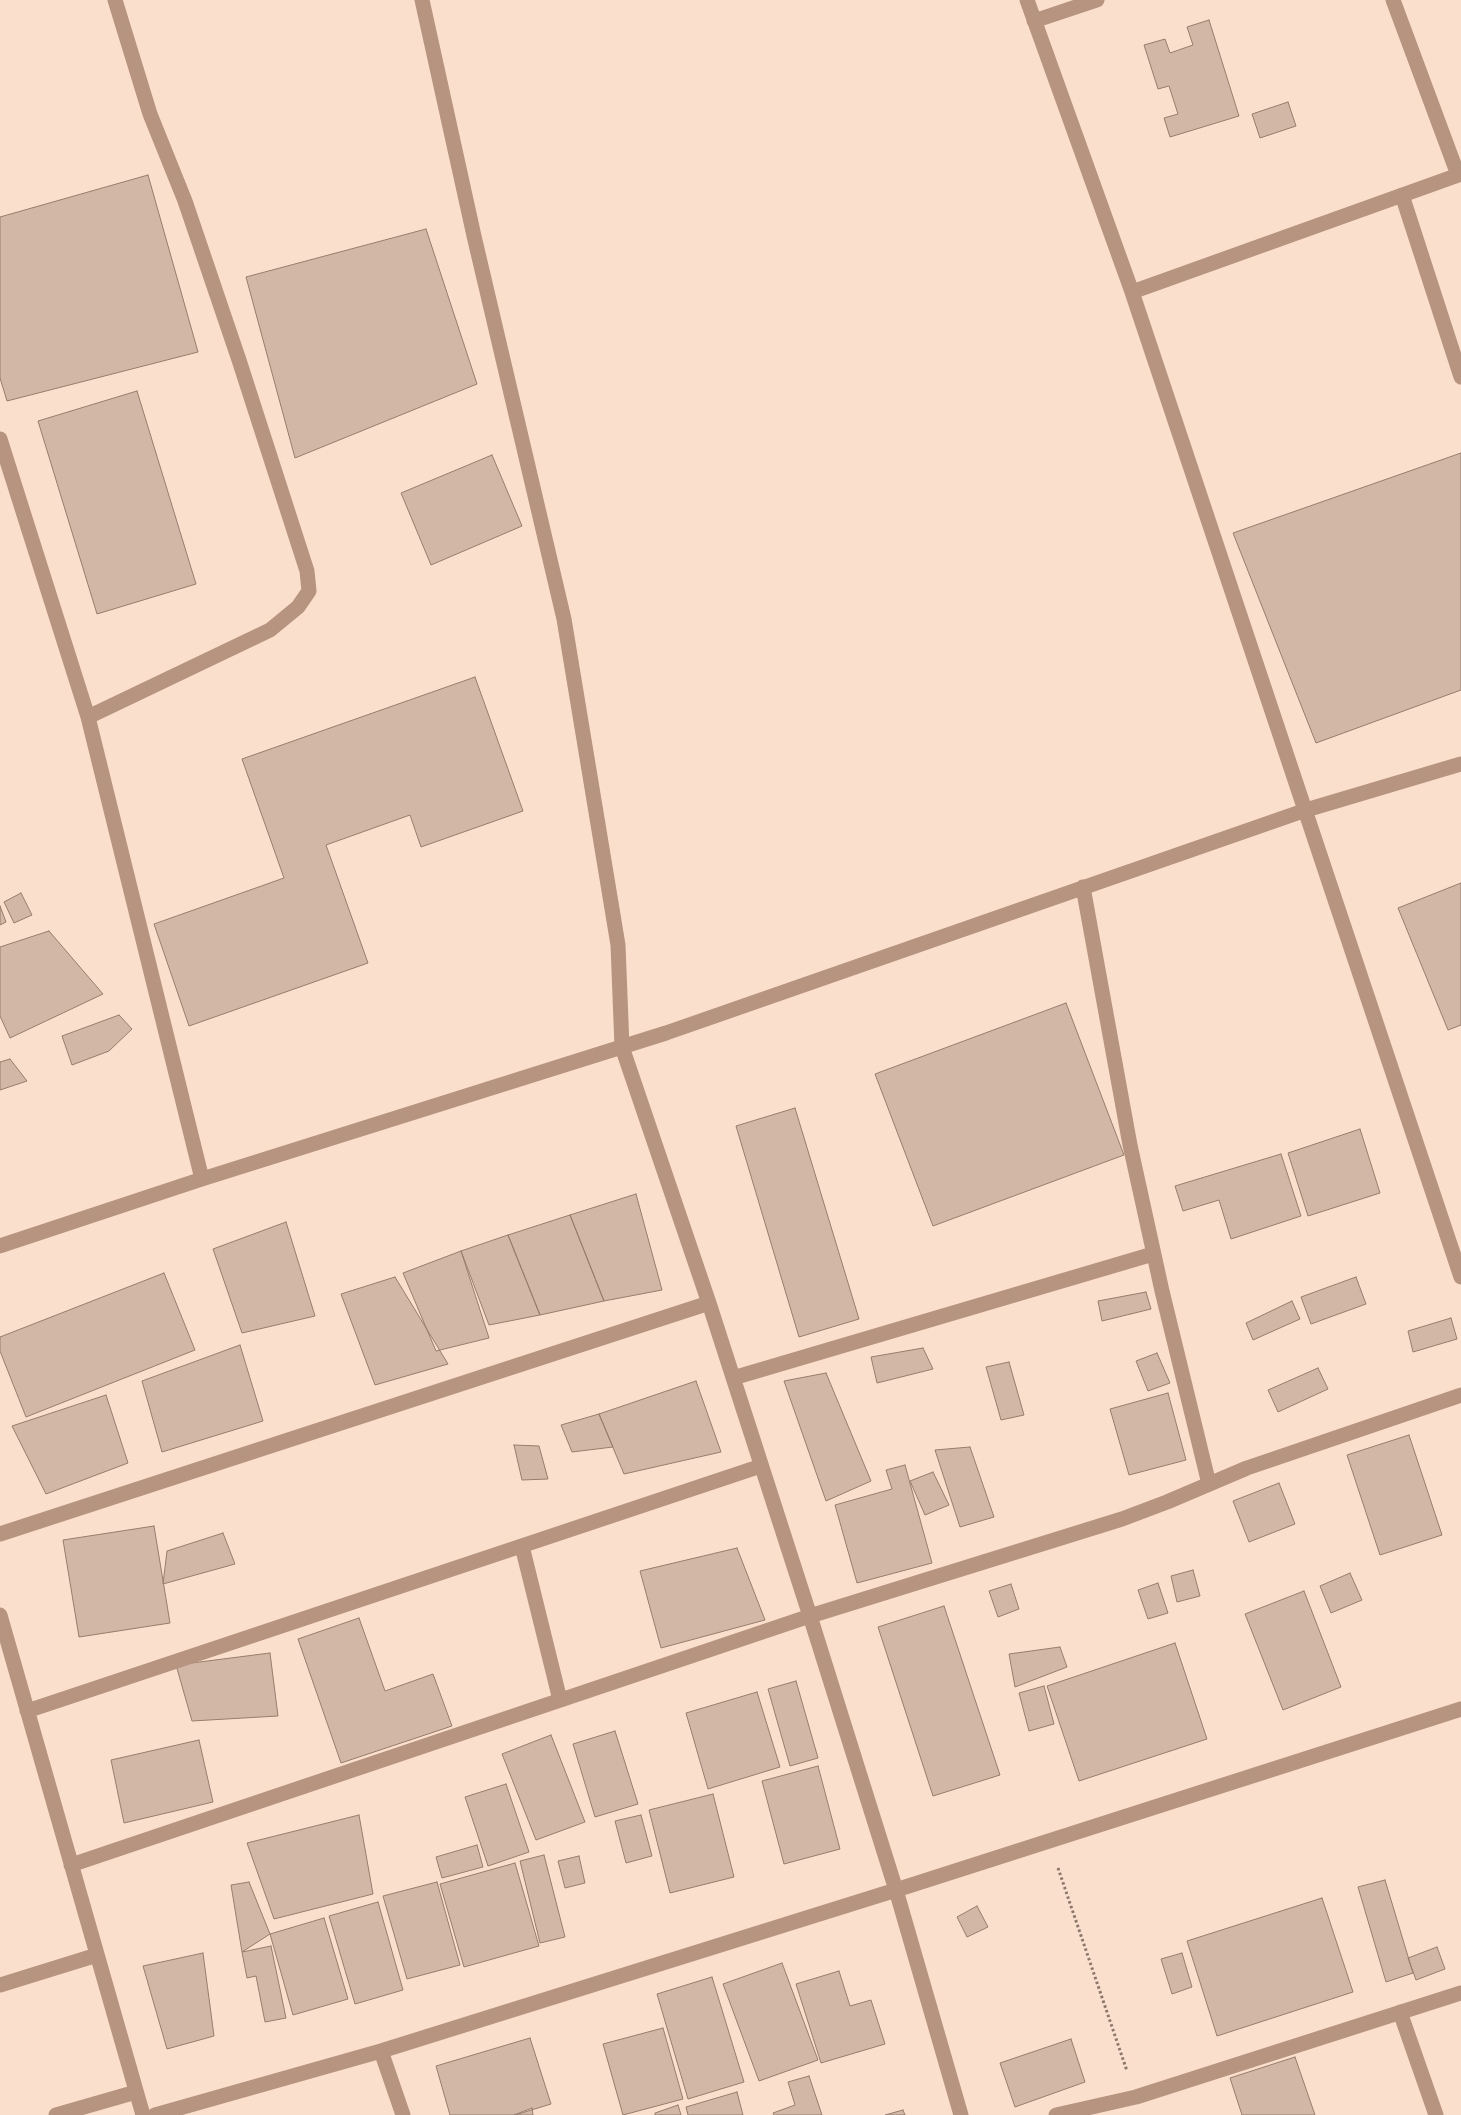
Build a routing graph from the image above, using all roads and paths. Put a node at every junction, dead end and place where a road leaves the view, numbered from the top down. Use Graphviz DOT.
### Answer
graph roads {
  1 [pos="115,0"];
  2 [pos="422,0"];
  3 [pos="1027,0"];
  4 [pos="1096,0"];
  5 [pos="1393,0"];
  6 [pos="1034,21"];
  7 [pos="1460,175"];
  8 [pos="1402,195"];
  9 [pos="1132,292"];
  10 [pos="1461,376"];
  11 [pos="0,439"];
  12 [pos="88,717"];
  13 [pos="1461,764"];
  14 [pos="1306,810"];
  15 [pos="1083,887"];
  16 [pos="622,1046"];
  17 [pos="202,1179"];
  18 [pos="0,1246"];
  19 [pos="1153,1254"];
  20 [pos="1461,1277"];
  21 [pos="709,1303"];
  22 [pos="733,1378"];
  23 [pos="1461,1395"];
  24 [pos="761,1466"];
  25 [pos="1209,1484"];
  26 [pos="0,1534"];
  27 [pos="522,1546"];
  28 [pos="0,1615"];
  29 [pos="810,1616"];
  30 [pos="560,1700"];
  31 [pos="1461,1709"];
  32 [pos="27,1710"];
  33 [pos="1049,1841"];
  34 [pos="71,1865"];
  35 [pos="896,1890"];
  36 [pos="97,1955"];
  37 [pos="0,1985"];
  38 [pos="1461,1993"];
  39 [pos="1400,2012"];
  40 [pos="381,2051"];
  41 [pos="136,2092"];
  42 [pos="1136,2097"];
  43 [pos="56,2115"];
  44 [pos="143,2115"];
  45 [pos="154,2115"];
  46 [pos="403,2115"];
  47 [pos="961,2115"];
  48 [pos="1056,2115"];
  49 [pos="1436,2115"];
  1 -- 12 [label="street"];
  2 -- 16 [label="street"];
  3 -- 6 [label="street"];
  4 -- 6 [label="street"];
  5 -- 7 [label="street"];
  6 -- 9 [label="street"];
  7 -- 8 [label="street"];
  8 -- 9 [label="street"];
  8 -- 10 [label="street"];
  9 -- 14 [label="street"];
  11 -- 12 [label="street"];
  12 -- 17 [label="street"];
  13 -- 14 [label="street"];
  14 -- 15 [label="street"];
  14 -- 20 [label="street"];
  15 -- 16 [label="street"];
  15 -- 19 [label="street"];
  16 -- 17 [label="street"];
  16 -- 21 [label="street"];
  17 -- 18 [label="street"];
  19 -- 22 [label="street"];
  19 -- 25 [label="street"];
  21 -- 22 [label="street"];
  21 -- 26 [label="street"];
  22 -- 24 [label="street"];
  23 -- 25 [label="street"];
  24 -- 27 [label="street"];
  24 -- 29 [label="street"];
  25 -- 29 [label="street"];
  27 -- 30 [label="street"];
  27 -- 32 [label="street"];
  28 -- 32 [label="street"];
  29 -- 30 [label="street"];
  29 -- 35 [label="street"];
  30 -- 34 [label="street"];
  31 -- 33 [label="street"];
  32 -- 34 [label="street"];
  33 -- 35 [label="street"];
  33 -- 42 [label="path"];
  34 -- 36 [label="street"];
  35 -- 40 [label="street"];
  35 -- 47 [label="street"];
  36 -- 37 [label="street"];
  36 -- 41 [label="street"];
  38 -- 39 [label="street"];
  39 -- 42 [label="street"];
  39 -- 49 [label="street"];
  40 -- 45 [label="street"];
  40 -- 46 [label="street"];
  41 -- 43 [label="street"];
  41 -- 44 [label="street"];
  42 -- 48 [label="street"];
}
